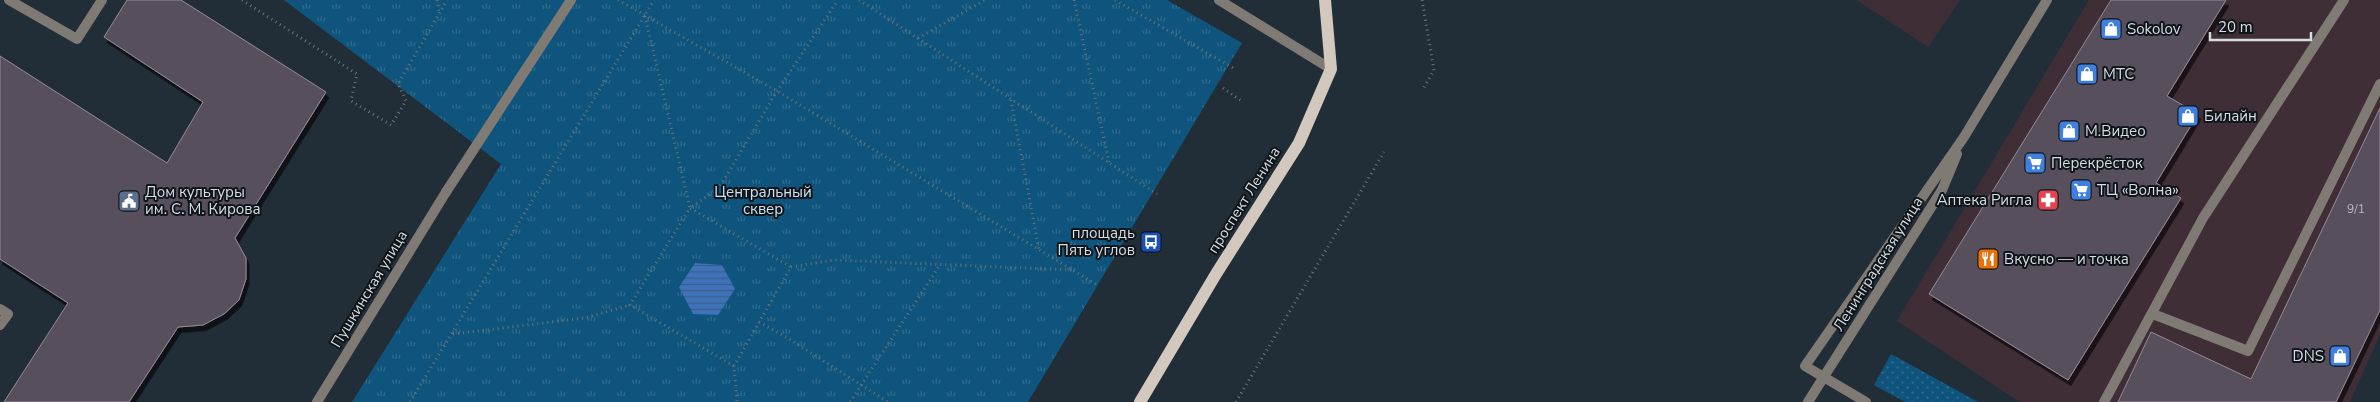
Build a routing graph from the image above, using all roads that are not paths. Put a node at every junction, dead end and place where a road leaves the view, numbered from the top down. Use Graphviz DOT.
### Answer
graph roads {
  1 [pos="9,0"];
  2 [pos="102,0"];
  3 [pos="571,0"];
  4 [pos="1219,0"];
  5 [pos="1325,0"];
  6 [pos="2047,0"];
  7 [pos="2344,0"];
  8 [pos="1331,69"];
  9 [pos="2380,84"];
  10 [pos="1964,136"];
  11 [pos="0,309"];
  12 [pos="2153,314"];
  13 [pos="0,325"];
  14 [pos="1824,376"];
  15 [pos="318,402"];
  16 [pos="1140,402"];
  17 [pos="1808,402"];
  18 [pos="1866,402"];
  19 [pos="2104,402"];
  1 -- 2 [label="street"];
  3 -- 15 [label="street, Пушкинская улица"];
  4 -- 8 [label="street"];
  5 -- 8 [label="main road, проспект Ленина"];
  6 -- 10 [label="street, Ленинградская улица"];
  7 -- 12 [label="street"];
  8 -- 16 [label="main road, проспект Ленина"];
  9 -- 12 [label="street"];
  10 -- 14 [label="street, Ленинградская улица"];
  10 -- 14 [label="street, Ленинградская улица"];
  11 -- 13 [label="street"];
  12 -- 19 [label="street"];
  14 -- 17 [label="street, Ленинградская улица"];
  14 -- 18 [label="street"];
}
